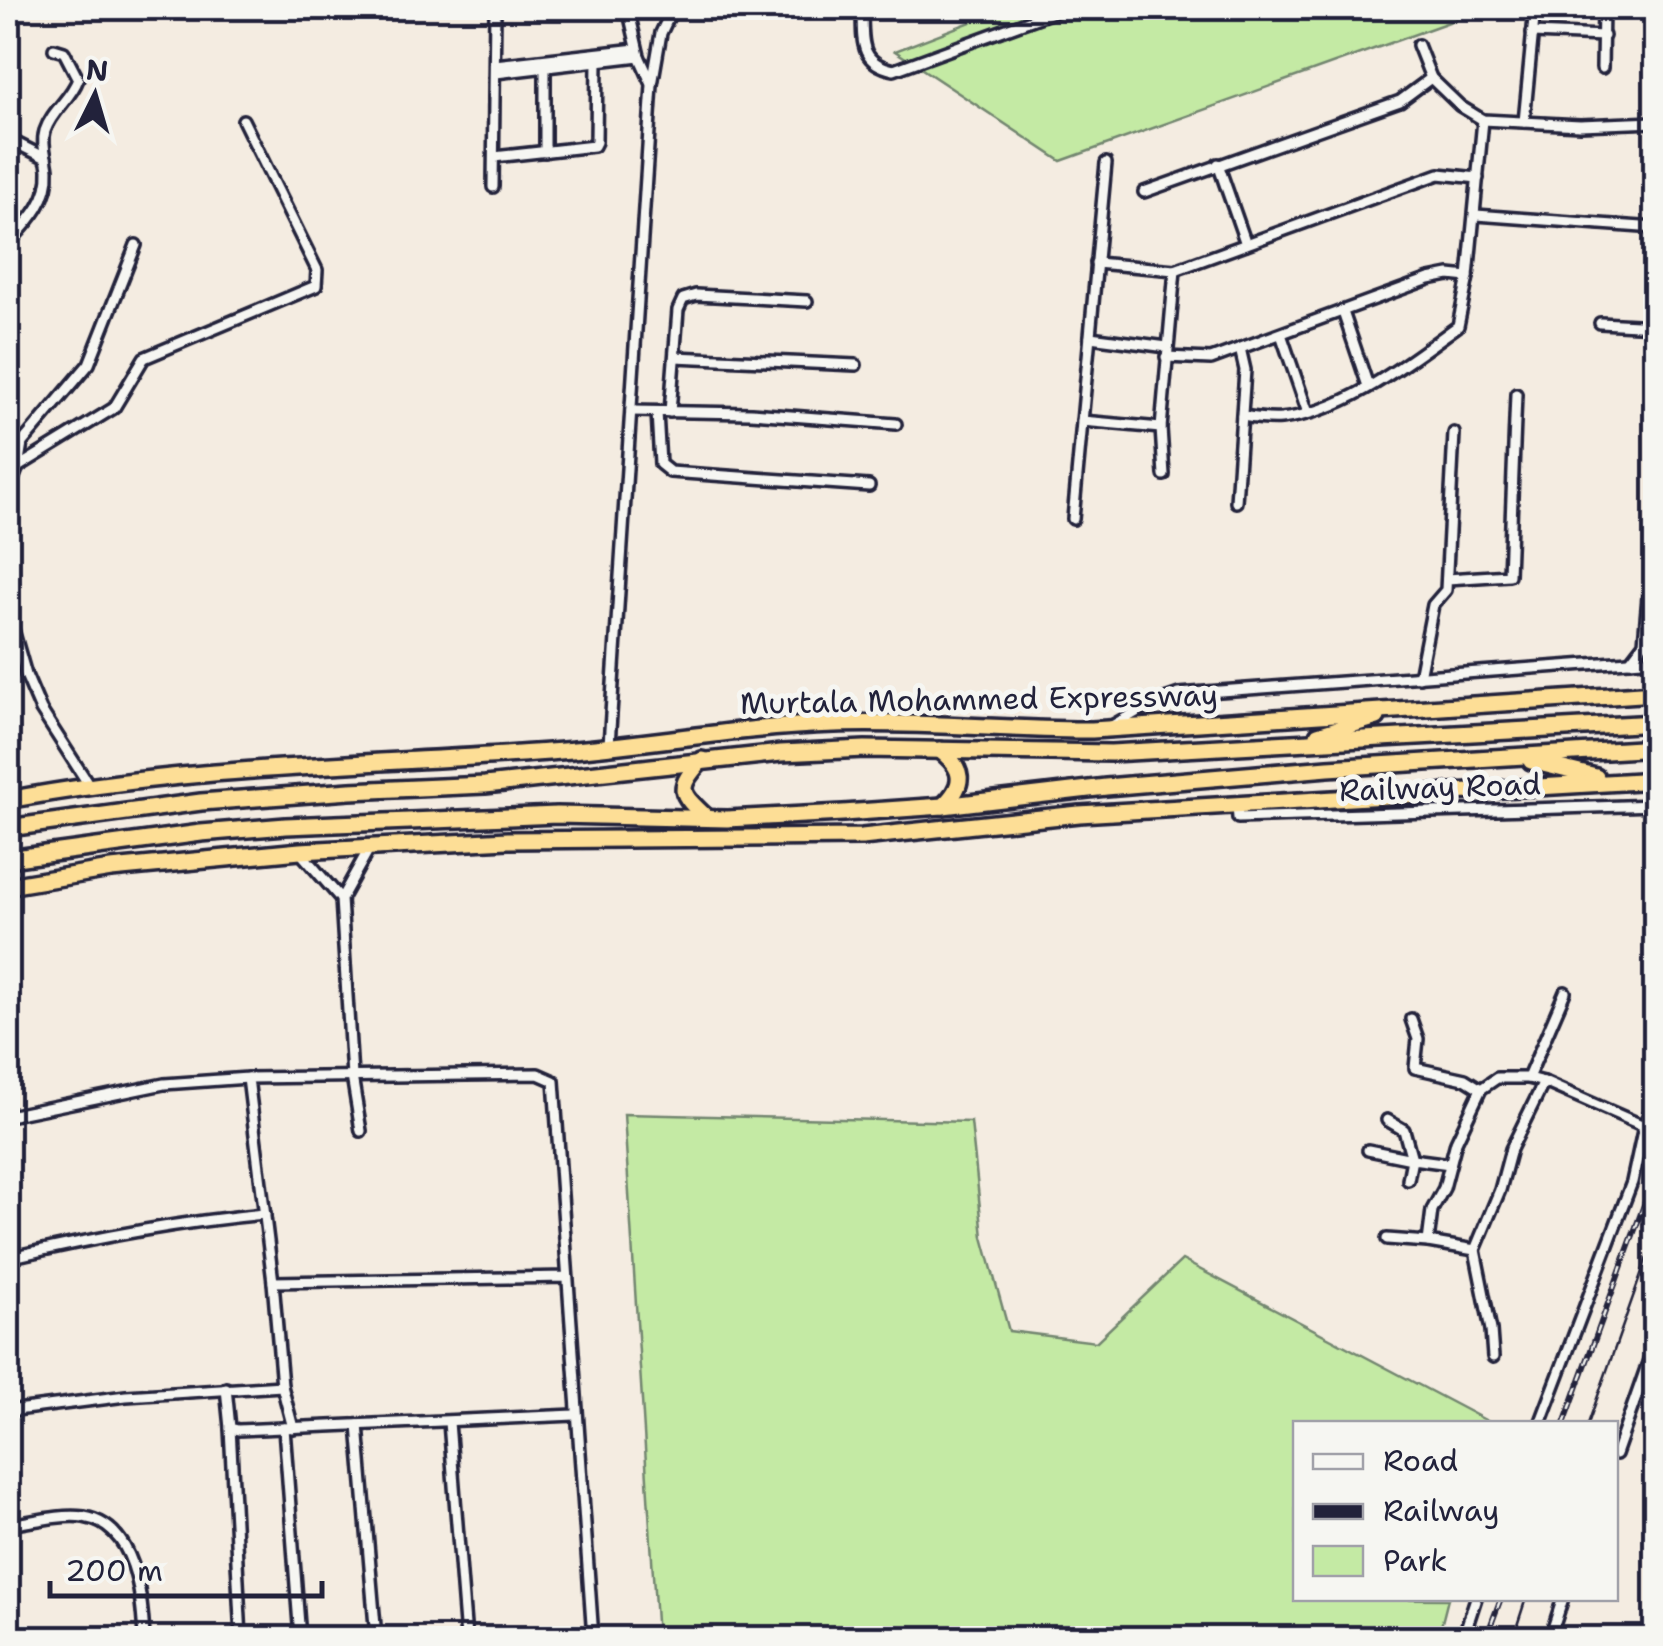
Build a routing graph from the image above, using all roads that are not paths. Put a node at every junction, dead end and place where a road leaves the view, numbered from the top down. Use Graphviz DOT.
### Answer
graph roads {
  1 [pos="495,8"];
  2 [pos="628,8"];
  3 [pos="674,8"];
  4 [pos="862,8"];
  5 [pos="1064,8"];
  6 [pos="1534,8"];
  7 [pos="1603,8"];
  8 [pos="1532,33"];
  9 [pos="1604,36"];
  10 [pos="1418,45"];
  11 [pos="54,49"];
  12 [pos="638,53"];
  13 [pos="597,61"];
  14 [pos="545,68"];
  15 [pos="1602,68"];
  16 [pos="496,69"];
  17 [pos="1430,78"];
  18 [pos="652,84"];
  19 [pos="243,120"];
  20 [pos="1483,120"];
  21 [pos="1524,122"];
  22 [pos="1656,122"];
  23 [pos="8,139"];
  24 [pos="545,152"];
  25 [pos="494,157"];
  26 [pos="46,158"];
  27 [pos="1106,163"];
  28 [pos="1218,164"];
  29 [pos="1478,178"];
  30 [pos="493,186"];
  31 [pos="1144,192"];
  32 [pos="1476,215"];
  33 [pos="1656,228"];
  34 [pos="8,244"];
  35 [pos="136,244"];
  36 [pos="1246,244"];
  37 [pos="1096,263"];
  38 [pos="1175,270"];
  39 [pos="1468,278"];
  40 [pos="807,301"];
  41 [pos="1343,312"];
  42 [pos="1600,323"];
  43 [pos="1656,326"];
  44 [pos="1281,334"];
  45 [pos="1090,337"];
  46 [pos="1240,348"];
  47 [pos="1167,352"];
  48 [pos="675,356"];
  49 [pos="856,364"];
  50 [pos="1368,386"];
  51 [pos="1516,394"];
  52 [pos="631,411"];
  53 [pos="657,412"];
  54 [pos="670,412"];
  55 [pos="1308,414"];
  56 [pos="1242,416"];
  57 [pos="1082,421"];
  58 [pos="896,424"];
  59 [pos="1161,428"];
  60 [pos="1454,434"];
  61 [pos="18,467"];
  62 [pos="1164,475"];
  63 [pos="870,486"];
  64 [pos="8,492"];
  65 [pos="1236,502"];
  66 [pos="1073,520"];
  67 [pos="1446,579"];
  68 [pos="1656,589"];
  69 [pos="8,612"];
  70 [pos="1656,659"];
  71 [pos="1630,661"];
  72 [pos="1419,677"];
  73 [pos="1656,693"];
  74 [pos="1400,709"];
  75 [pos="1656,722"];
  76 [pos="1107,729"];
  77 [pos="1294,743"];
  78 [pos="608,744"];
  79 [pos="1656,748"];
  80 [pos="940,750"];
  81 [pos="1070,753"];
  82 [pos="1513,756"];
  83 [pos="702,760"];
  84 [pos="1656,780"];
  85 [pos="1614,782"];
  86 [pos="89,784"];
  87 [pos="8,800"];
  88 [pos="1656,805"];
  89 [pos="943,806"];
  90 [pos="1237,806"];
  91 [pos="707,818"];
  92 [pos="8,824"];
  93 [pos="370,847"];
  94 [pos="300,851"];
  95 [pos="8,862"];
  96 [pos="8,886"];
  97 [pos="341,898"];
  98 [pos="1565,992"];
  99 [pos="1411,1019"];
  100 [pos="352,1076"];
  101 [pos="248,1078"];
  102 [pos="1528,1078"];
  103 [pos="1544,1082"];
  104 [pos="1481,1089"];
  105 [pos="1656,1096"];
  106 [pos="1653,1111"];
  107 [pos="8,1116"];
  108 [pos="1388,1120"];
  109 [pos="1644,1126"];
  110 [pos="361,1130"];
  111 [pos="1368,1150"];
  112 [pos="1412,1160"];
  113 [pos="1450,1164"];
  114 [pos="1408,1180"];
  115 [pos="265,1214"];
  116 [pos="1387,1239"];
  117 [pos="1428,1242"];
  118 [pos="1475,1250"];
  119 [pos="8,1258"];
  120 [pos="567,1277"];
  121 [pos="273,1282"];
  122 [pos="1656,1340"];
  123 [pos="1493,1357"];
  124 [pos="282,1386"];
  125 [pos="226,1388"];
  126 [pos="8,1411"];
  127 [pos="576,1415"];
  128 [pos="1541,1421"];
  129 [pos="449,1422"];
  130 [pos="358,1426"];
  131 [pos="230,1428"];
  132 [pos="288,1428"];
  133 [pos="1618,1448"];
  134 [pos="8,1525"];
  135 [pos="1475,1601"];
  136 [pos="1562,1601"];
  137 [pos="144,1638"];
  138 [pos="241,1638"];
  139 [pos="300,1638"];
  140 [pos="376,1638"];
  141 [pos="466,1638"];
  142 [pos="593,1638"];
  143 [pos="1462,1638"];
  144 [pos="1550,1638"];
  1 -- 16 [label="street"];
  2 -- 12 [label="street"];
  3 -- 18 [label="street"];
  4 -- 5 [label="street"];
  6 -- 8 [label="street"];
  7 -- 9 [label="street"];
  8 -- 9 [label="street"];
  8 -- 21 [label="street"];
  9 -- 15 [label="street"];
  10 -- 17 [label="street"];
  11 -- 26 [label="street"];
  12 -- 13 [label="street"];
  12 -- 16 [label="street"];
  12 -- 18 [label="street"];
  13 -- 14 [label="street"];
  13 -- 24 [label="street"];
  14 -- 16 [label="street"];
  14 -- 24 [label="street"];
  16 -- 25 [label="street"];
  17 -- 20 [label="street"];
  17 -- 28 [label="street"];
  18 -- 52 [label="street"];
  19 -- 61 [label="street"];
  20 -- 21 [label="street"];
  20 -- 29 [label="street"];
  21 -- 22 [label="street"];
  23 -- 26 [label="street"];
  24 -- 25 [label="street"];
  25 -- 30 [label="street"];
  26 -- 34 [label="street"];
  27 -- 37 [label="street"];
  28 -- 31 [label="street"];
  28 -- 36 [label="street"];
  29 -- 32 [label="street"];
  29 -- 36 [label="street"];
  32 -- 33 [label="street"];
  32 -- 39 [label="street"];
  35 -- 61 [label="street"];
  36 -- 38 [label="street"];
  37 -- 38 [label="street"];
  37 -- 45 [label="street"];
  38 -- 47 [label="street"];
  39 -- 41 [label="street"];
  39 -- 50 [label="street"];
  40 -- 48 [label="street"];
  41 -- 44 [label="street"];
  41 -- 50 [label="street"];
  42 -- 43 [label="street"];
  44 -- 46 [label="street"];
  44 -- 55 [label="street"];
  45 -- 47 [label="street"];
  45 -- 57 [label="street"];
  46 -- 47 [label="street"];
  46 -- 56 [label="street"];
  47 -- 59 [label="street"];
  48 -- 49 [label="street"];
  48 -- 54 [label="street"];
  50 -- 55 [label="street"];
  51 -- 67 [label="street"];
  52 -- 53 [label="street"];
  52 -- 78 [label="street"];
  53 -- 54 [label="street"];
  53 -- 63 [label="street"];
  54 -- 58 [label="street"];
  55 -- 56 [label="street"];
  56 -- 65 [label="street"];
  57 -- 59 [label="street"];
  57 -- 66 [label="street"];
  59 -- 62 [label="street"];
  60 -- 67 [label="street"];
  61 -- 64 [label="street"];
  67 -- 72 [label="street"];
  68 -- 71 [label="street"];
  69 -- 86 [label="street"];
  70 -- 71 [label="street"];
  71 -- 72 [label="street"];
  72 -- 76 [label="street"];
  73 -- 74 [label="highway, Murtala Mohammed Expressway"];
  74 -- 76 [label="highway, Murtala Mohammed Expressway"];
  74 -- 77 [label="highway"];
  75 -- 77 [label="highway, Murtala Mohammed Expressway"];
  76 -- 78 [label="highway, Murtala Mohammed Expressway"];
  76 -- 81 [label="highway"];
  77 -- 81 [label="highway, Murtala Mohammed Expressway"];
  78 -- 86 [label="highway, Murtala Mohammed Expressway"];
  79 -- 82 [label="highway"];
  80 -- 81 [label="highway, Murtala Mohammed Expressway"];
  80 -- 83 [label="highway, Murtala Mohammed Expressway"];
  80 -- 89 [label="highway"];
  82 -- 85 [label="highway"];
  82 -- 89 [label="highway"];
  83 -- 91 [label="highway"];
  83 -- 92 [label="highway, Murtala Mohammed Expressway"];
  84 -- 85 [label="highway"];
  85 -- 90 [label="highway"];
  86 -- 87 [label="highway, Murtala Mohammed Expressway"];
  88 -- 90 [label="street, Railway Road"];
  89 -- 91 [label="highway"];
  90 -- 93 [label="highway"];
  91 -- 95 [label="highway"];
  93 -- 94 [label="highway"];
  93 -- 97 [label="street"];
  94 -- 96 [label="highway"];
  94 -- 97 [label="street"];
  97 -- 100 [label="street"];
  98 -- 102 [label="street"];
  99 -- 104 [label="street"];
  100 -- 101 [label="street"];
  100 -- 110 [label="street"];
  100 -- 120 [label="street"];
  101 -- 107 [label="street"];
  101 -- 115 [label="street"];
  102 -- 103 [label="street"];
  102 -- 104 [label="street"];
  103 -- 109 [label="street"];
  103 -- 118 [label="street"];
  104 -- 113 [label="street"];
  105 -- 106 [label="street"];
  106 -- 109 [label="street"];
  108 -- 112 [label="street"];
  109 -- 128 [label="street"];
  111 -- 112 [label="street"];
  112 -- 113 [label="street"];
  112 -- 114 [label="street"];
  113 -- 117 [label="street"];
  115 -- 119 [label="street"];
  115 -- 121 [label="street"];
  116 -- 117 [label="street"];
  117 -- 118 [label="street"];
  118 -- 123 [label="street"];
  120 -- 121 [label="street"];
  120 -- 127 [label="street"];
  121 -- 124 [label="street"];
  122 -- 133 [label="street"];
  124 -- 125 [label="street"];
  124 -- 132 [label="street"];
  125 -- 126 [label="street"];
  125 -- 131 [label="street"];
  127 -- 129 [label="street"];
  127 -- 142 [label="street"];
  129 -- 130 [label="street"];
  129 -- 141 [label="street"];
  130 -- 132 [label="street"];
  130 -- 140 [label="street"];
  131 -- 132 [label="street"];
  131 -- 138 [label="street"];
  132 -- 139 [label="street"];
  134 -- 137 [label="street"];
  135 -- 143 [label="street"];
  136 -- 144 [label="street"];
}
